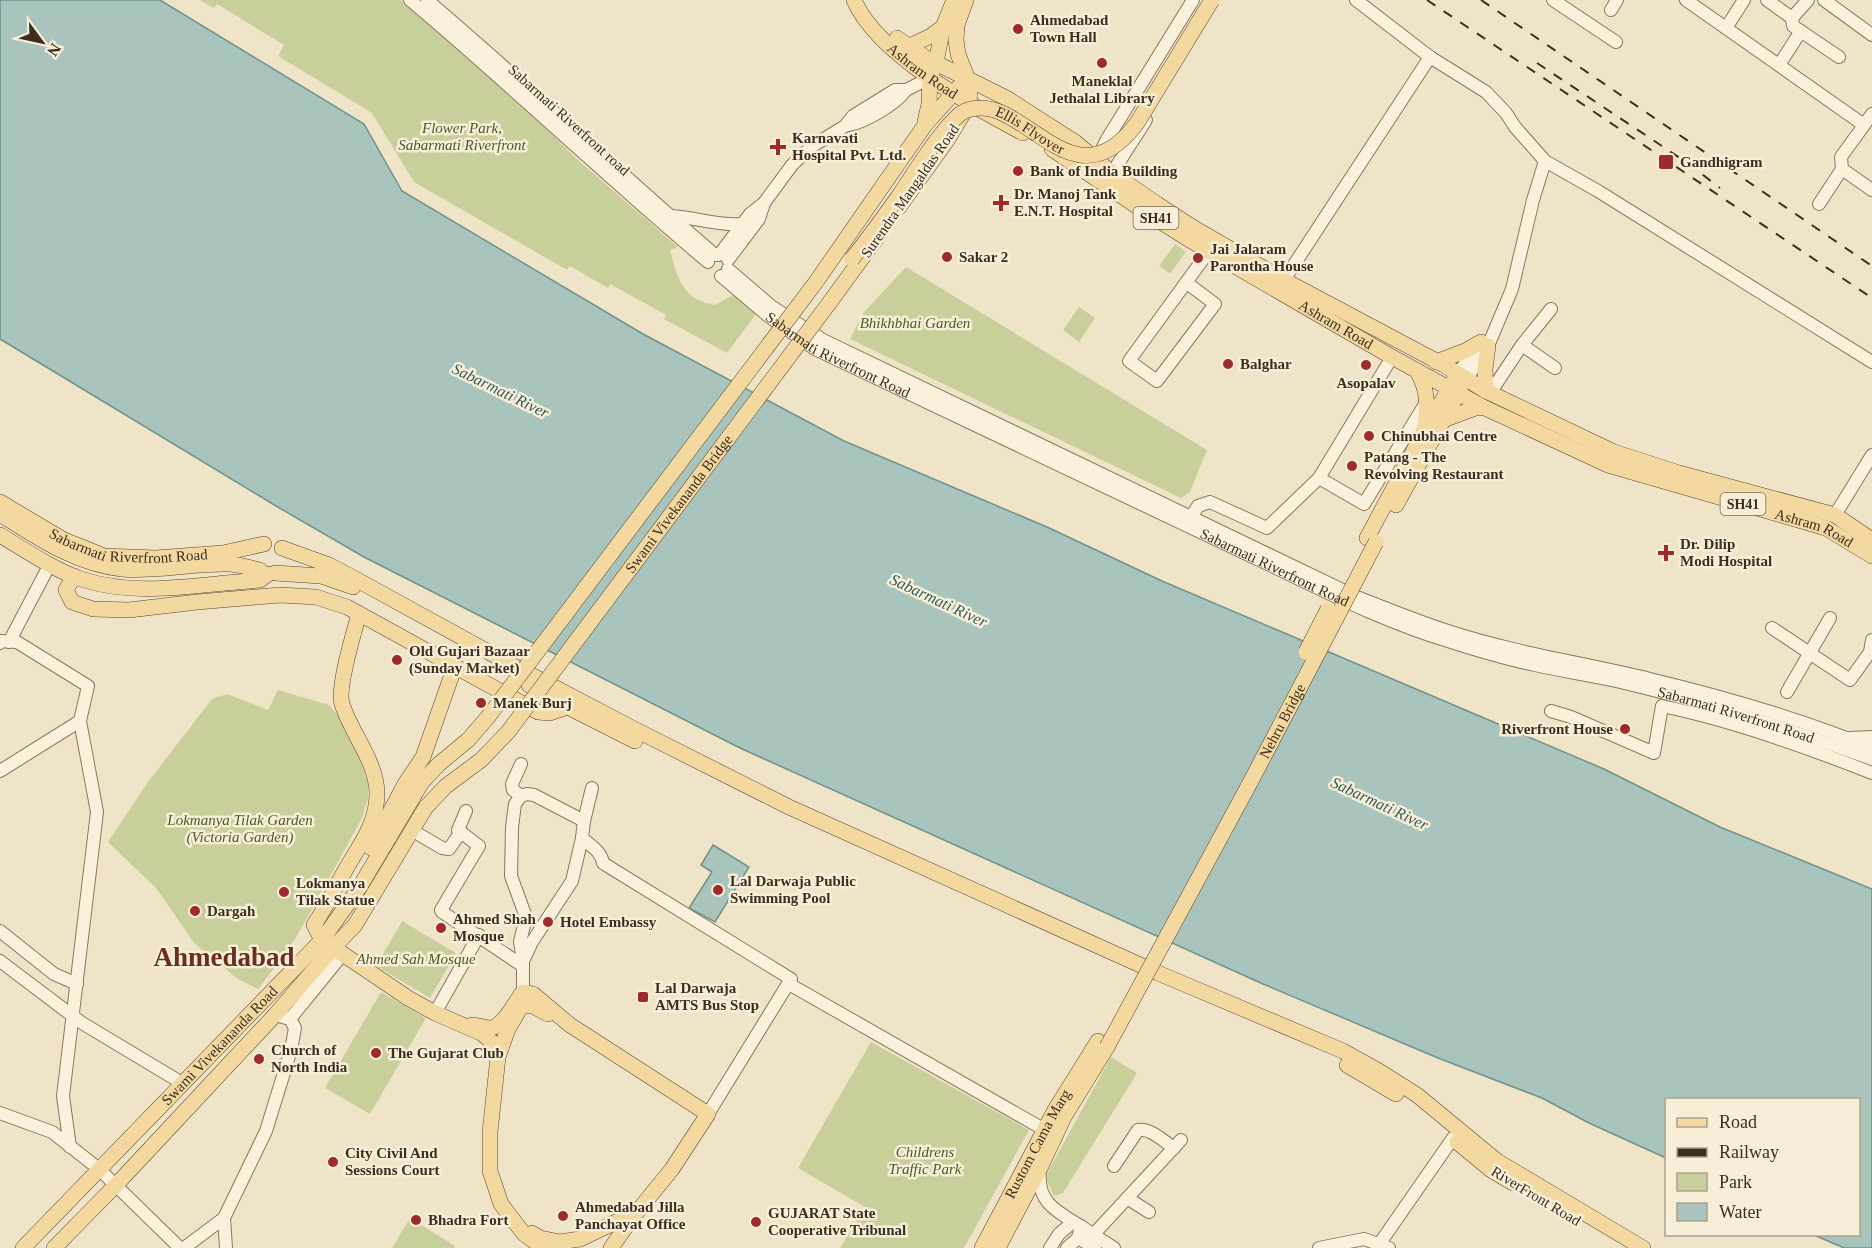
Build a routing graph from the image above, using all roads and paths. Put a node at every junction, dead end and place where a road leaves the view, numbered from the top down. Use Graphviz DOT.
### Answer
graph roads {
  1 [pos="410,0"];
  2 [pos="427,0"];
  3 [pos="854,0"];
  4 [pos="864,0"];
  5 [pos="954,0"];
  6 [pos="966,0"];
  7 [pos="1193,0"];
  8 [pos="1203,0"];
  9 [pos="1212,0"];
  10 [pos="1217,0"];
  11 [pos="1356,0"];
  12 [pos="1553,0"];
  13 [pos="1686,0"];
  14 [pos="1744,0"];
  15 [pos="1767,0"];
  16 [pos="1808,0"];
  17 [pos="1824,0"];
  18 [pos="1791,18"];
  19 [pos="943,27"];
  20 [pos="1726,28"];
  21 [pos="1801,31"];
  22 [pos="1872,36"];
  23 [pos="1616,42"];
  24 [pos="907,47"];
  25 [pos="1430,57"];
  26 [pos="1839,57"];
  27 [pos="936,62"];
  28 [pos="1779,65"];
  29 [pos="930,78"];
  30 [pos="967,78"];
  31 [pos="953,94"];
  32 [pos="969,104"];
  33 [pos="1872,114"];
  34 [pos="925,125"];
  35 [pos="1864,125"];
  36 [pos="1098,159"];
  37 [pos="1545,161"];
  38 [pos="1842,169"];
  39 [pos="1112,173"];
  40 [pos="623,182"];
  41 [pos="1872,190"];
  42 [pos="764,203"];
  43 [pos="1819,204"];
  44 [pos="670,216"];
  45 [pos="742,224"];
  46 [pos="1209,251"];
  47 [pos="720,263"];
  48 [pos="823,273"];
  49 [pos="845,280"];
  50 [pos="1284,280"];
  51 [pos="1187,283"];
  52 [pos="1551,309"];
  53 [pos="1487,341"];
  54 [pos="1522,345"];
  55 [pos="1392,357"];
  56 [pos="1436,362"];
  57 [pos="1872,362"];
  58 [pos="1555,368"];
  59 [pos="1417,371"];
  60 [pos="1458,384"];
  61 [pos="1487,397"];
  62 [pos="1427,401"];
  63 [pos="1443,420"];
  64 [pos="1425,430"];
  65 [pos="1872,455"];
  66 [pos="1319,478"];
  67 [pos="0,502"];
  68 [pos="0,514"];
  69 [pos="1835,515"];
  70 [pos="1188,521"];
  71 [pos="0,535"];
  72 [pos="1371,540"];
  73 [pos="1872,540"];
  74 [pos="264,544"];
  75 [pos="282,548"];
  76 [pos="1872,556"];
  77 [pos="50,564"];
  78 [pos="268,572"];
  79 [pos="74,576"];
  80 [pos="359,614"];
  81 [pos="1830,618"];
  82 [pos="1772,628"];
  83 [pos="1872,640"];
  84 [pos="4,642"];
  85 [pos="1810,654"];
  86 [pos="454,666"];
  87 [pos="1602,673"];
  88 [pos="1787,692"];
  89 [pos="568,707"];
  90 [pos="1697,708"];
  91 [pos="1551,711"];
  92 [pos="488,717"];
  93 [pos="80,721"];
  94 [pos="1872,737"];
  95 [pos="1847,738"];
  96 [pos="1826,743"];
  97 [pos="1872,748"];
  98 [pos="1872,759"];
  99 [pos="521,764"];
  100 [pos="0,771"];
  101 [pos="1872,773"];
  102 [pos="592,788"];
  103 [pos="521,796"];
  104 [pos="466,811"];
  105 [pos="584,821"];
  106 [pos="461,832"];
  107 [pos="420,835"];
  108 [pos="582,838"];
  109 [pos="346,909"];
  110 [pos="0,931"];
  111 [pos="479,935"];
  112 [pos="332,948"];
  113 [pos="0,961"];
  114 [pos="523,963"];
  115 [pos="77,984"];
  116 [pos="789,984"];
  117 [pos="523,992"];
  118 [pos="435,1013"];
  119 [pos="72,1016"];
  120 [pos="282,1017"];
  121 [pos="457,1022"];
  122 [pos="570,1025"];
  123 [pos="1102,1044"];
  124 [pos="498,1057"];
  125 [pos="182,1083"];
  126 [pos="0,1113"];
  127 [pos="708,1114"];
  128 [pos="1045,1130"];
  129 [pos="1453,1138"];
  130 [pos="70,1147"];
  131 [pos="1041,1166"];
  132 [pos="1114,1166"];
  133 [pos="99,1169"];
  134 [pos="116,1185"];
  135 [pos="1127,1198"];
  136 [pos="637,1212"];
  137 [pos="1149,1212"];
  138 [pos="224,1218"];
  139 [pos="515,1224"];
  140 [pos="1077,1229"];
  141 [pos="1093,1235"];
  142 [pos="1384,1246"];
  143 [pos="23,1248"];
  144 [pos="54,1248"];
  145 [pos="182,1248"];
  146 [pos="226,1248"];
  147 [pos="544,1248"];
  148 [pos="611,1248"];
  149 [pos="982,1248"];
  150 [pos="998,1248"];
  151 [pos="1050,1248"];
  152 [pos="1067,1248"];
  153 [pos="1095,1248"];
  154 [pos="1114,1248"];
  155 [pos="1319,1248"];
  156 [pos="1624,1248"];
  157 [pos="1642,1248"];
  1 -- 40 [label="street, Sabarmati Riverfront road"];
  2 -- 40 [label="street, Sabarmati Riverfront road"];
  3 -- 29 [label="main road, Ashram Road / SH41"];
  4 -- 24 [label="main road, Ashram Road"];
  5 -- 19 [label="main road"];
  6 -- 30 [label="main road"];
  7 -- 36 [label="street"];
  8 -- 48 [label="main road, Ellis Flyover"];
  9 -- 49 [label="main road, Ellis Flyover, bridge"];
  10 -- 39 [label="street"];
  11 -- 25 [label="street"];
  12 -- 23 [label="street"];
  13 -- 20 [label="street"];
  14 -- 20 [label="street"];
  15 -- 18 [label="street"];
  16 -- 18 [label="street"];
  17 -- 22 [label="street"];
  18 -- 21 [label="street"];
  19 -- 24 [label="main road"];
  19 -- 27 [label="main road"];
  20 -- 28 [label="street"];
  21 -- 26 [label="street"];
  21 -- 28 [label="street"];
  24 -- 27 [label="main road, Ashram Road"];
  25 -- 37 [label="street"];
  25 -- 50 [label="street"];
  27 -- 29 [label="main road"];
  27 -- 30 [label="main road, Ashram Road"];
  28 -- 35 [label="street"];
  29 -- 31 [label="main road, Ashram Road / SH41"];
  29 -- 34 [label="main road"];
  29 -- 42 [label="street"];
  30 -- 31 [label="main road, Surendra Mangaldas Road"];
  30 -- 32 [label="main road"];
  30 -- 36 [label="main road, Ashram Road"];
  31 -- 32 [label="main road, Ashram Road / SH41"];
  31 -- 34 [label="main road, Surendra Mangaldas Road"];
  32 -- 46 [label="main road, Ashram Road / SH41"];
  32 -- 49 [label="main road, Surendra Mangaldas Road"];
  33 -- 35 [label="street"];
  34 -- 48 [label="main road, Surendra Mangaldas Road"];
  35 -- 38 [label="street"];
  36 -- 39 [label="main road, Ashram Road"];
  37 -- 53 [label="street"];
  37 -- 57 [label="street"];
  38 -- 41 [label="street"];
  38 -- 43 [label="street"];
  39 -- 50 [label="main road, Ashram Road"];
  40 -- 44 [label="street, Sabarmati Riverfront road"];
  40 -- 47 [label="street, Sabarmati Riverfront road"];
  42 -- 45 [label="street"];
  42 -- 47 [label="street"];
  44 -- 45 [label="street"];
  44 -- 47 [label="street, Sabarmati Riverfront road"];
  45 -- 47 [label="street"];
  46 -- 51 [label="street"];
  46 -- 55 [label="main road, Ashram Road / SH41"];
  47 -- 70 [label="street, Sabarmati Riverfront Road"];
  48 -- 92 [label="main road, Swami Vivekananda Bridge, bridge"];
  49 -- 112 [label="main road, Swami Vivekananda Bridge, bridge"];
  50 -- 56 [label="main road, Ashram Road"];
  51 -- 51 [label="street"];
  52 -- 54 [label="street"];
  53 -- 56 [label="main road"];
  53 -- 60 [label="street"];
  53 -- 61 [label="main road"];
  54 -- 58 [label="street"];
  54 -- 61 [label="street"];
  55 -- 59 [label="main road, Ashram Road / SH41"];
  55 -- 66 [label="street"];
  56 -- 60 [label="main road, Ashram Road"];
  59 -- 60 [label="main road, Ashram Road / SH41"];
  59 -- 62 [label="main road"];
  60 -- 61 [label="main road, Ashram Road"];
  60 -- 63 [label="main road, Nehru Bridge"];
  60 -- 64 [label="main road, Nehru Bridge"];
  61 -- 63 [label="main road"];
  61 -- 69 [label="main road, Ashram Road"];
  61 -- 76 [label="main road, Ashram Road / SH41"];
  62 -- 64 [label="main road"];
  62 -- 66 [label="street"];
  63 -- 72 [label="main road, Nehru Bridge"];
  64 -- 72 [label="main road, Nehru Bridge"];
  65 -- 69 [label="street"];
  66 -- 70 [label="street"];
  67 -- 74 [label="main road, Sabarmati Riverfront Road"];
  68 -- 78 [label="main road"];
  69 -- 73 [label="main road, Ashram Road"];
  70 -- 87 [label="street, Sabarmati Riverfront Road"];
  71 -- 77 [label="main road"];
  72 -- 123 [label="main road, Nehru Bridge, bridge"];
  74 -- 75 [label="main road"];
  74 -- 78 [label="main road"];
  75 -- 78 [label="main road"];
  75 -- 157 [label="main road, RiverFront Road"];
  77 -- 79 [label="main road"];
  77 -- 84 [label="street"];
  78 -- 79 [label="main road"];
  78 -- 89 [label="main road"];
  79 -- 80 [label="main road"];
  80 -- 86 [label="main road"];
  80 -- 112 [label="main road"];
  81 -- 85 [label="street"];
  82 -- 85 [label="street"];
  83 -- 85 [label="street"];
  84 -- 93 [label="street"];
  85 -- 88 [label="street"];
  86 -- 89 [label="main road"];
  86 -- 109 [label="main road"];
  87 -- 90 [label="street, Sabarmati Riverfront Road"];
  87 -- 96 [label="street, Sabarmati Riverfront Road"];
  89 -- 129 [label="main road"];
  90 -- 91 [label="street"];
  90 -- 96 [label="street"];
  92 -- 109 [label="main road, Swami Vivekananda Road"];
  93 -- 100 [label="street"];
  93 -- 115 [label="street"];
  94 -- 95 [label="street"];
  95 -- 96 [label="street, Sabarmati Riverfront road"];
  95 -- 97 [label="street, Sabarmati Riverfront road"];
  96 -- 98 [label="street, Sabarmati Riverfront Road"];
  96 -- 101 [label="street"];
  99 -- 103 [label="street"];
  102 -- 105 [label="street"];
  103 -- 105 [label="street"];
  103 -- 114 [label="street"];
  104 -- 106 [label="street"];
  105 -- 108 [label="street"];
  106 -- 107 [label="street"];
  106 -- 111 [label="street"];
  108 -- 114 [label="street"];
  108 -- 116 [label="street"];
  109 -- 112 [label="main road, Swami Vivekananda Road"];
  110 -- 115 [label="street"];
  111 -- 114 [label="street"];
  111 -- 118 [label="street"];
  112 -- 118 [label="main road"];
  112 -- 120 [label="main road"];
  112 -- 125 [label="main road, Swami Vivekananda Road"];
  113 -- 119 [label="street"];
  114 -- 117 [label="street"];
  115 -- 119 [label="street"];
  116 -- 127 [label="street"];
  116 -- 128 [label="street"];
  117 -- 121 [label="main road"];
  117 -- 122 [label="main road"];
  118 -- 121 [label="main road"];
  119 -- 125 [label="street"];
  119 -- 130 [label="street"];
  120 -- 134 [label="main road"];
  120 -- 138 [label="street"];
  121 -- 124 [label="main road"];
  122 -- 124 [label="main road"];
  122 -- 127 [label="main road"];
  123 -- 128 [label="main road, Rustom Cama Marg"];
  123 -- 131 [label="main road, Rustom Cama Marg"];
  124 -- 139 [label="main road"];
  125 -- 133 [label="main road, Swami Vivekananda Road"];
  126 -- 130 [label="street"];
  127 -- 136 [label="main road"];
  128 -- 149 [label="main road, Rustom Cama Marg"];
  129 -- 142 [label="street"];
  129 -- 156 [label="main road, RiverFront Road"];
  130 -- 133 [label="street"];
  131 -- 140 [label="street"];
  131 -- 150 [label="main road, Rustom Cama Marg"];
  132 -- 135 [label="street"];
  133 -- 134 [label="street"];
  133 -- 143 [label="main road, Swami Vivekananda Road"];
  134 -- 144 [label="main road"];
  134 -- 145 [label="street"];
  135 -- 137 [label="street"];
  135 -- 141 [label="street"];
  136 -- 139 [label="main road"];
  136 -- 148 [label="main road"];
  138 -- 145 [label="street"];
  138 -- 146 [label="street"];
  139 -- 147 [label="main road"];
  140 -- 141 [label="street"];
  140 -- 151 [label="street"];
  140 -- 152 [label="street"];
  140 -- 153 [label="street"];
  141 -- 154 [label="street"];
  142 -- 155 [label="street"];
}
